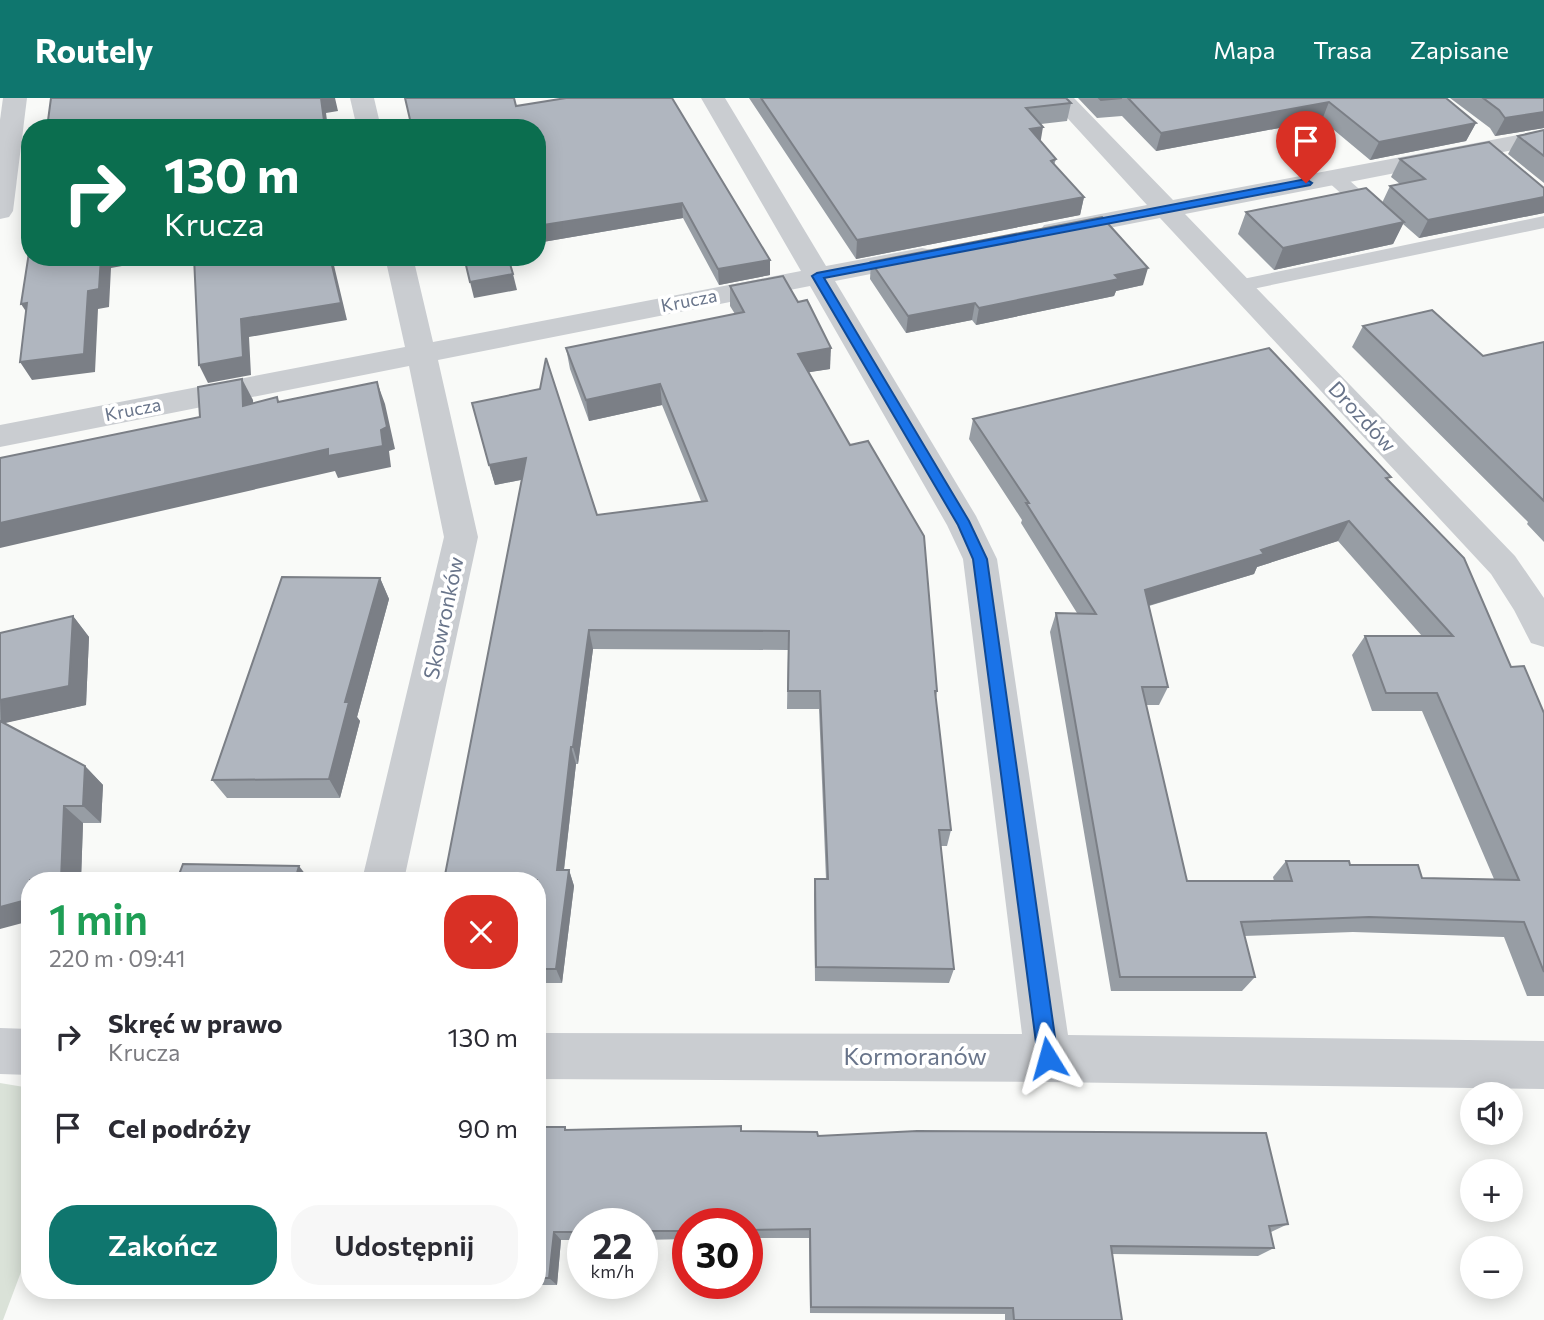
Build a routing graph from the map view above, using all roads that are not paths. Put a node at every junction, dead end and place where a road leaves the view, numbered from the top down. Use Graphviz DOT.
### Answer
graph roads {
  1 [pos="15,98"];
  2 [pos="362,98"];
  3 [pos="712,98"];
  4 [pos="1060,98"];
  5 [pos="367,119"];
  6 [pos="1469,127"];
  7 [pos="1544,137"];
  8 [pos="1494,157"];
  9 [pos="1334,177"];
  10 [pos="1166,210"];
  11 [pos="0,211"];
  12 [pos="1544,222"];
  13 [pos="1032,235"];
  14 [pos="1416,250"];
  15 [pos="952,251"];
  16 [pos="401,266"];
  17 [pos="817,276"];
  18 [pos="1238,286"];
  19 [pos="422,354"];
  20 [pos="0,436"];
  21 [pos="1544,633"];
  22 [pos="385,872"];
  23 [pos="0,1051"];
  24 [pos="21,1052"];
  25 [pos="546,1056"];
  26 [pos="1048,1058"];
  27 [pos="1544,1065"];
  1 -- 11 [label="street"];
  2 -- 5 [label="street"];
  3 -- 17 [label="street"];
  4 -- 10 [label="street, Drozdów"];
  6 -- 8 [label="street"];
  7 -- 8 [label="street"];
  8 -- 9 [label="street"];
  9 -- 10 [label="street"];
  9 -- 14 [label="lane"];
  10 -- 13 [label="street"];
  10 -- 18 [label="street, Drozdów"];
  12 -- 14 [label="lane"];
  14 -- 18 [label="lane"];
  15 -- 17 [label="street, Krucza"];
  16 -- 19 [label="street, Skowronków"];
  17 -- 19 [label="street, Krucza"];
  17 -- 26 [label="street"];
  18 -- 21 [label="street, Drozdów"];
  19 -- 20 [label="street, Krucza"];
  19 -- 22 [label="street, Skowronków"];
  23 -- 24 [label="street"];
  25 -- 26 [label="street, Kormoranów"];
  26 -- 27 [label="street, Kormoranów"];
}
